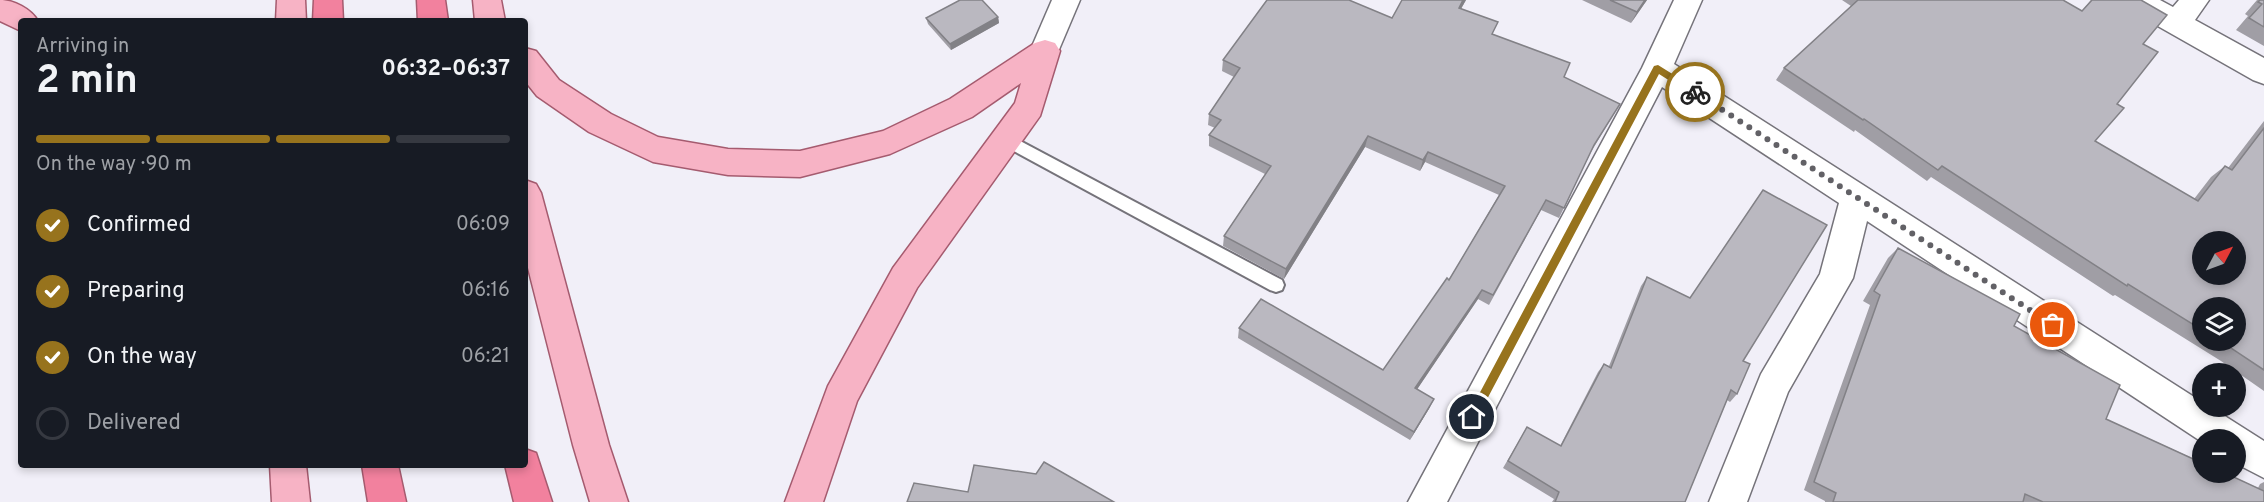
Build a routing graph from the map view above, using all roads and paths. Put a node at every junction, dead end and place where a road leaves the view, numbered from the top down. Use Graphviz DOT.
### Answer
graph roads {
  1 [pos="291,0"];
  2 [pos="328,0"];
  3 [pos="431,0"];
  4 [pos="1066,0"];
  5 [pos="1688,0"];
  6 [pos="2136,0"];
  7 [pos="0,8"];
  8 [pos="2186,11"];
  9 [pos="18,18"];
  10 [pos="291,18"];
  11 [pos="327,18"];
  12 [pos="433,18"];
  13 [pos="1045,51"];
  14 [pos="528,63"];
  15 [pos="1658,68"];
  16 [pos="2264,72"];
  17 [pos="1005,139"];
  18 [pos="1857,197"];
  19 [pos="528,204"];
  20 [pos="1276,285"];
  21 [pos="2213,429"];
  22 [pos="2246,449"];
  23 [pos="2264,461"];
  24 [pos="288,468"];
  25 [pos="381,468"];
  26 [pos="524,468"];
  27 [pos="291,502"];
  28 [pos="387,502"];
  29 [pos="533,502"];
  30 [pos="609,502"];
  31 [pos="804,502"];
  32 [pos="1427,502"];
  33 [pos="1728,502"];
  1 -- 10 [label="main road"];
  2 -- 11 [label="highway"];
  3 -- 12 [label="highway"];
  4 -- 13 [label="street"];
  5 -- 15 [label="street"];
  6 -- 8 [label="street"];
  7 -- 9 [label="main road"];
  8 -- 16 [label="street"];
  13 -- 14 [label="main road"];
  13 -- 17 [label="main road"];
  15 -- 18 [label="street"];
  15 -- 32 [label="street"];
  17 -- 20 [label="lane"];
  17 -- 31 [label="main road"];
  18 -- 21 [label="street"];
  18 -- 33 [label="street"];
  19 -- 30 [label="main road"];
  22 -- 23 [label="street"];
  24 -- 27 [label="main road"];
  25 -- 28 [label="highway"];
  26 -- 29 [label="highway"];
}
